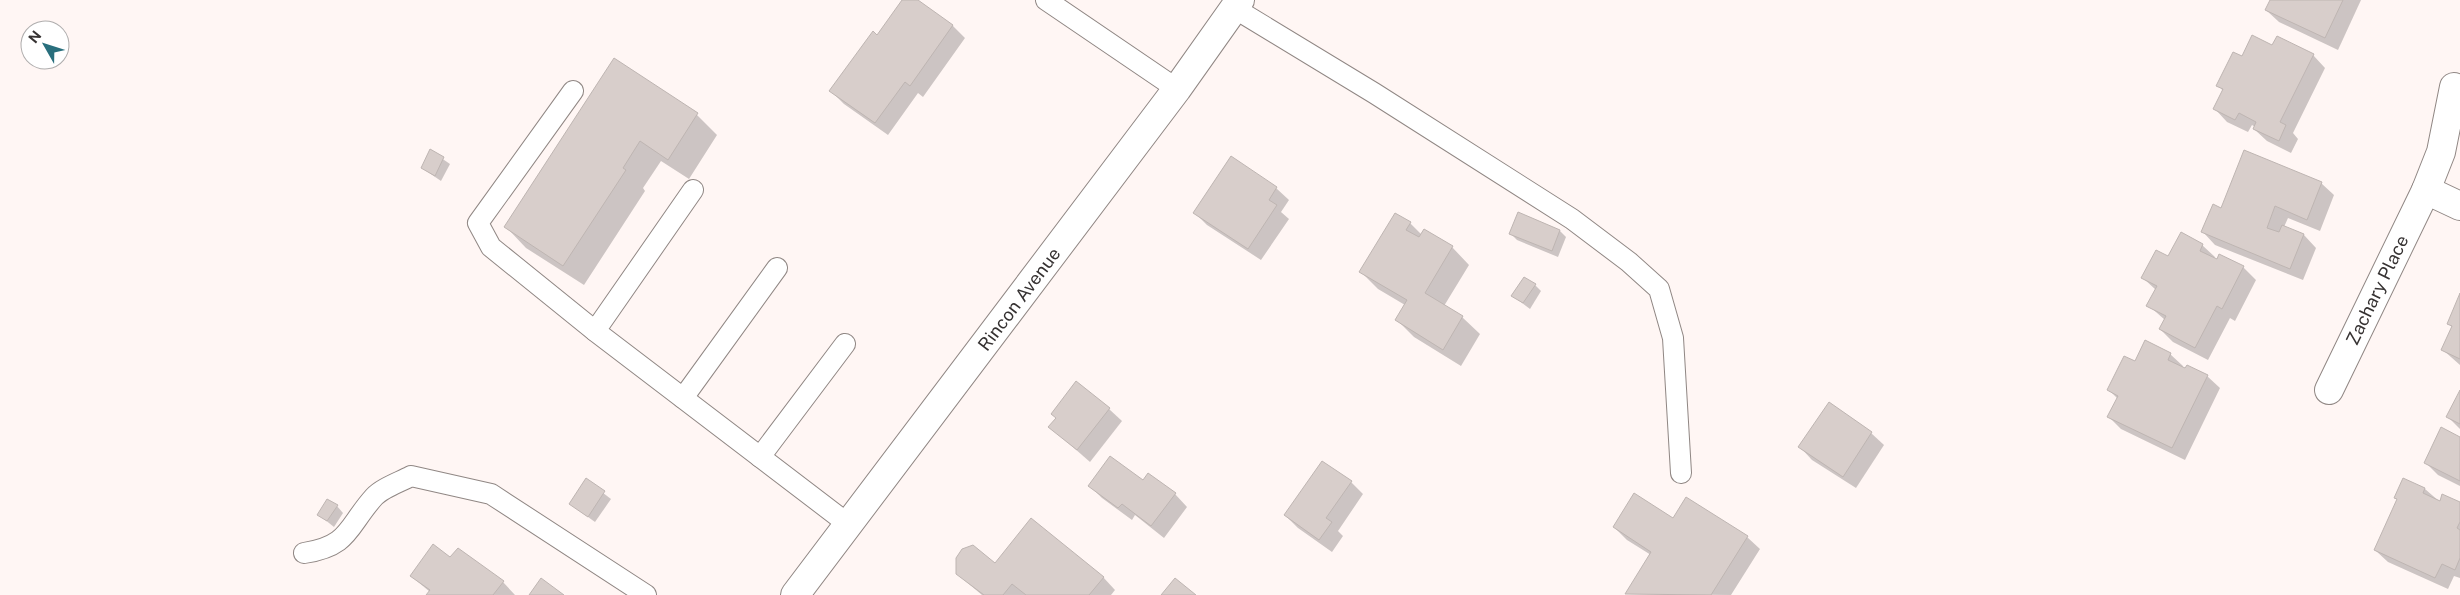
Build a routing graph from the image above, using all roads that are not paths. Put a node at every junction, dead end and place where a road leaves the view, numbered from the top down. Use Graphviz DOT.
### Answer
graph roads {
  1 [pos="1046,0"];
  2 [pos="1237,4"];
  3 [pos="2454,87"];
  4 [pos="1177,89"];
  5 [pos="573,91"];
  6 [pos="693,190"];
  7 [pos="2426,190"];
  8 [pos="2460,206"];
  9 [pos="777,268"];
  10 [pos="595,331"];
  11 [pos="845,344"];
  12 [pos="2328,390"];
  13 [pos="683,398"];
  14 [pos="760,457"];
  15 [pos="1681,472"];
  16 [pos="848,524"];
  17 [pos="304,553"];
  18 [pos="646,595"];
  19 [pos="795,595"];
  1 -- 4 [label="lane"];
  2 -- 4 [label="street, Rincon Avenue"];
  2 -- 15 [label="lane"];
  3 -- 7 [label="street, Zachary Place"];
  4 -- 16 [label="street, Rincon Avenue"];
  5 -- 10 [label="lane"];
  6 -- 10 [label="lane"];
  7 -- 8 [label="street"];
  7 -- 12 [label="street, Zachary Place"];
  9 -- 13 [label="lane"];
  10 -- 13 [label="lane"];
  11 -- 14 [label="lane"];
  13 -- 14 [label="lane"];
  14 -- 16 [label="lane"];
  16 -- 19 [label="street, Rincon Avenue"];
  17 -- 18 [label="lane"];
}
